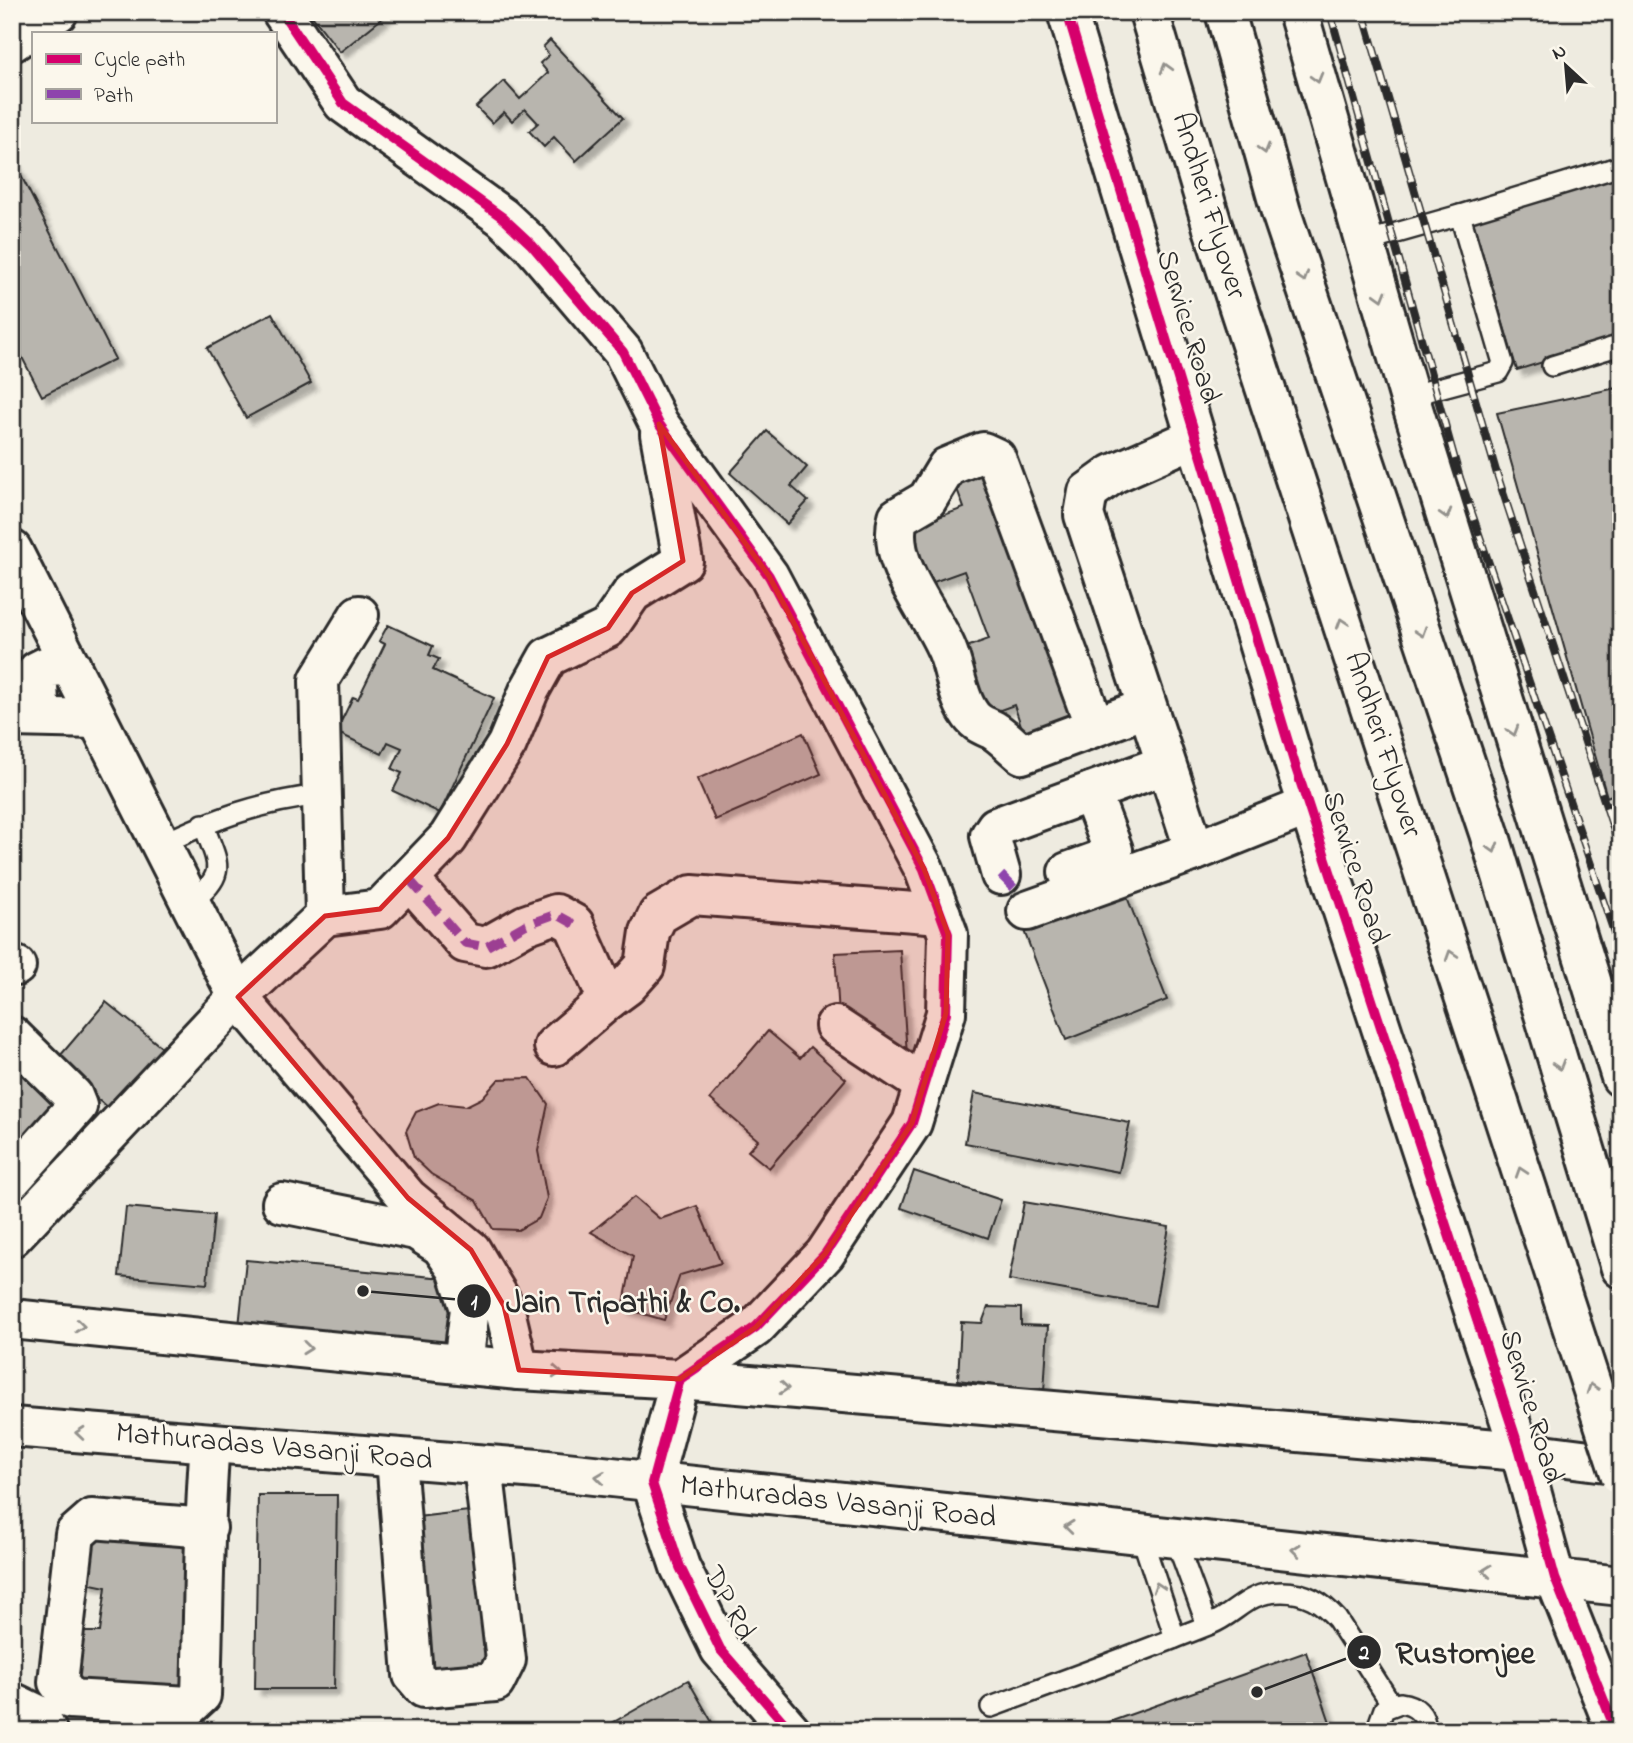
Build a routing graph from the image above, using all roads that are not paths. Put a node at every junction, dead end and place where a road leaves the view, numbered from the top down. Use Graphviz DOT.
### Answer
graph roads {
  1 [pos="58,12"];
  2 [pos="282,12"];
  3 [pos="1067,12"];
  4 [pos="1149,12"];
  5 [pos="1225,12"];
  6 [pos="1298,12"];
  7 [pos="12,42"];
  8 [pos="1621,166"];
  9 [pos="1460,215"];
  10 [pos="1365,242"];
  11 [pos="1621,345"];
  12 [pos="1552,366"];
  13 [pos="1409,396"];
  14 [pos="659,424"];
  15 [pos="1194,438"];
  16 [pos="12,550"];
  17 [pos="359,615"];
  18 [pos="71,666"];
  19 [pos="1146,708"];
  20 [pos="26,717"];
  21 [pos="97,719"];
  22 [pos="1094,727"];
  23 [pos="1164,765"];
  24 [pos="1091,792"];
  25 [pos="321,795"];
  26 [pos="1308,806"];
  27 [pos="203,824"];
  28 [pos="160,845"];
  29 [pos="1195,851"];
  30 [pos="409,879"];
  31 [pos="1015,892"];
  32 [pos="190,902"];
  33 [pos="941,914"];
  34 [pos="325,916"];
  35 [pos="238,998"];
  36 [pos="608,1000"];
  37 [pos="835,1026"];
  38 [pos="12,1036"];
  39 [pos="554,1046"];
  40 [pos="1621,1076"];
  41 [pos="924,1085"];
  42 [pos="12,1179"];
  43 [pos="282,1203"];
  44 [pos="12,1237"];
  45 [pos="1621,1268"];
  46 [pos="12,1319"];
  47 [pos="463,1363"];
  48 [pos="519,1370"];
  49 [pos="680,1379"];
  50 [pos="12,1427"];
  51 [pos="210,1443"];
  52 [pos="1520,1451"];
  53 [pos="396,1458"];
  54 [pos="1621,1464"];
  55 [pos="483,1466"];
  56 [pos="1621,1476"];
  57 [pos="652,1483"];
  58 [pos="207,1528"];
  59 [pos="1158,1536"];
  60 [pos="1555,1578"];
  61 [pos="1621,1586"];
  62 [pos="1207,1625"];
  63 [pos="1175,1639"];
  64 [pos="12,1702"];
  65 [pos="1392,1705"];
  66 [pos="991,1707"];
  67 [pos="774,1726"];
  68 [pos="47,1731"];
  69 [pos="1376,1731"];
  70 [pos="1426,1731"];
  71 [pos="1616,1731"];
  1 -- 7 [label="main road"];
  2 -- 14 [label="main road"];
  3 -- 15 [label="main road, Service Road"];
  56 -- 4 [label="main road, Andheri Flyover, one-way, bridge"];
  5 -- 45 [label="main road, one-way"];
  6 -- 10 [label="main road, one-way"];
  8 -- 9 [label="lane"];
  9 -- 10 [label="lane"];
  9 -- 13 [label="lane"];
  10 -- 13 [label="main road, one-way"];
  11 -- 12 [label="lane"];
  13 -- 40 [label="main road, one-way"];
  14 -- 30 [label="main road"];
  14 -- 33 [label="main road"];
  15 -- 19 [label="main road"];
  15 -- 26 [label="main road, Service Road"];
  16 -- 18 [label="main road"];
  17 -- 25 [label="main road"];
  18 -- 20 [label="main road"];
  18 -- 21 [label="main road"];
  19 -- 22 [label="main road"];
  19 -- 23 [label="main road"];
  20 -- 21 [label="main road"];
  21 -- 28 [label="main road"];
  22 -- 22 [label="main road"];
  23 -- 24 [label="main road"];
  23 -- 29 [label="main road"];
  24 -- 31 [label="main road"];
  24 -- 31 [label="main road"];
  25 -- 27 [label="lane"];
  25 -- 34 [label="main road"];
  26 -- 29 [label="main road"];
  26 -- 52 [label="main road, Service Road"];
  27 -- 28 [label="lane"];
  27 -- 32 [label="lane"];
  28 -- 32 [label="main road"];
  29 -- 31 [label="main road"];
  30 -- 34 [label="main road"];
  30 -- 36 [label="main road"];
  32 -- 35 [label="main road"];
  33 -- 36 [label="main road"];
  33 -- 41 [label="main road"];
  34 -- 35 [label="main road"];
  35 -- 44 [label="main road"];
  35 -- 48 [label="main road"];
  36 -- 39 [label="main road"];
  37 -- 41 [label="main road"];
  38 -- 42 [label="main road"];
  41 -- 49 [label="main road"];
  43 -- 47 [label="main road"];
  46 -- 47 [label="main road, one-way"];
  47 -- 48 [label="main road"];
  48 -- 49 [label="main road, one-way"];
  49 -- 52 [label="main road, one-way"];
  49 -- 57 [label="main road"];
  51 -- 50 [label="main road, Mathuradas Vasanji Road, one-way"];
  51 -- 53 [label="main road, Mathuradas Vasanji Road"];
  51 -- 58 [label="main road"];
  52 -- 54 [label="main road"];
  52 -- 60 [label="main road, Service Road"];
  53 -- 55 [label="main road, Mathuradas Vasanji Road"];
  53 -- 55 [label="main road"];
  57 -- 55 [label="main road, Mathuradas Vasanji Road, one-way"];
  59 -- 57 [label="main road, Mathuradas Vasanji Road, one-way"];
  57 -- 67 [label="main road, DP Rd"];
  58 -- 58 [label="main road"];
  60 -- 59 [label="main road, Mathuradas Vasanji Road, one-way"];
  59 -- 62 [label="lane"];
  63 -- 59 [label="lane, one-way"];
  60 -- 61 [label="main road, Mathuradas Vasanji Road"];
  60 -- 71 [label="main road, Service Road"];
  62 -- 63 [label="lane"];
  62 -- 65 [label="lane"];
  63 -- 66 [label="lane"];
  64 -- 68 [label="main road"];
  65 -- 69 [label="lane"];
  65 -- 70 [label="lane"];
}
